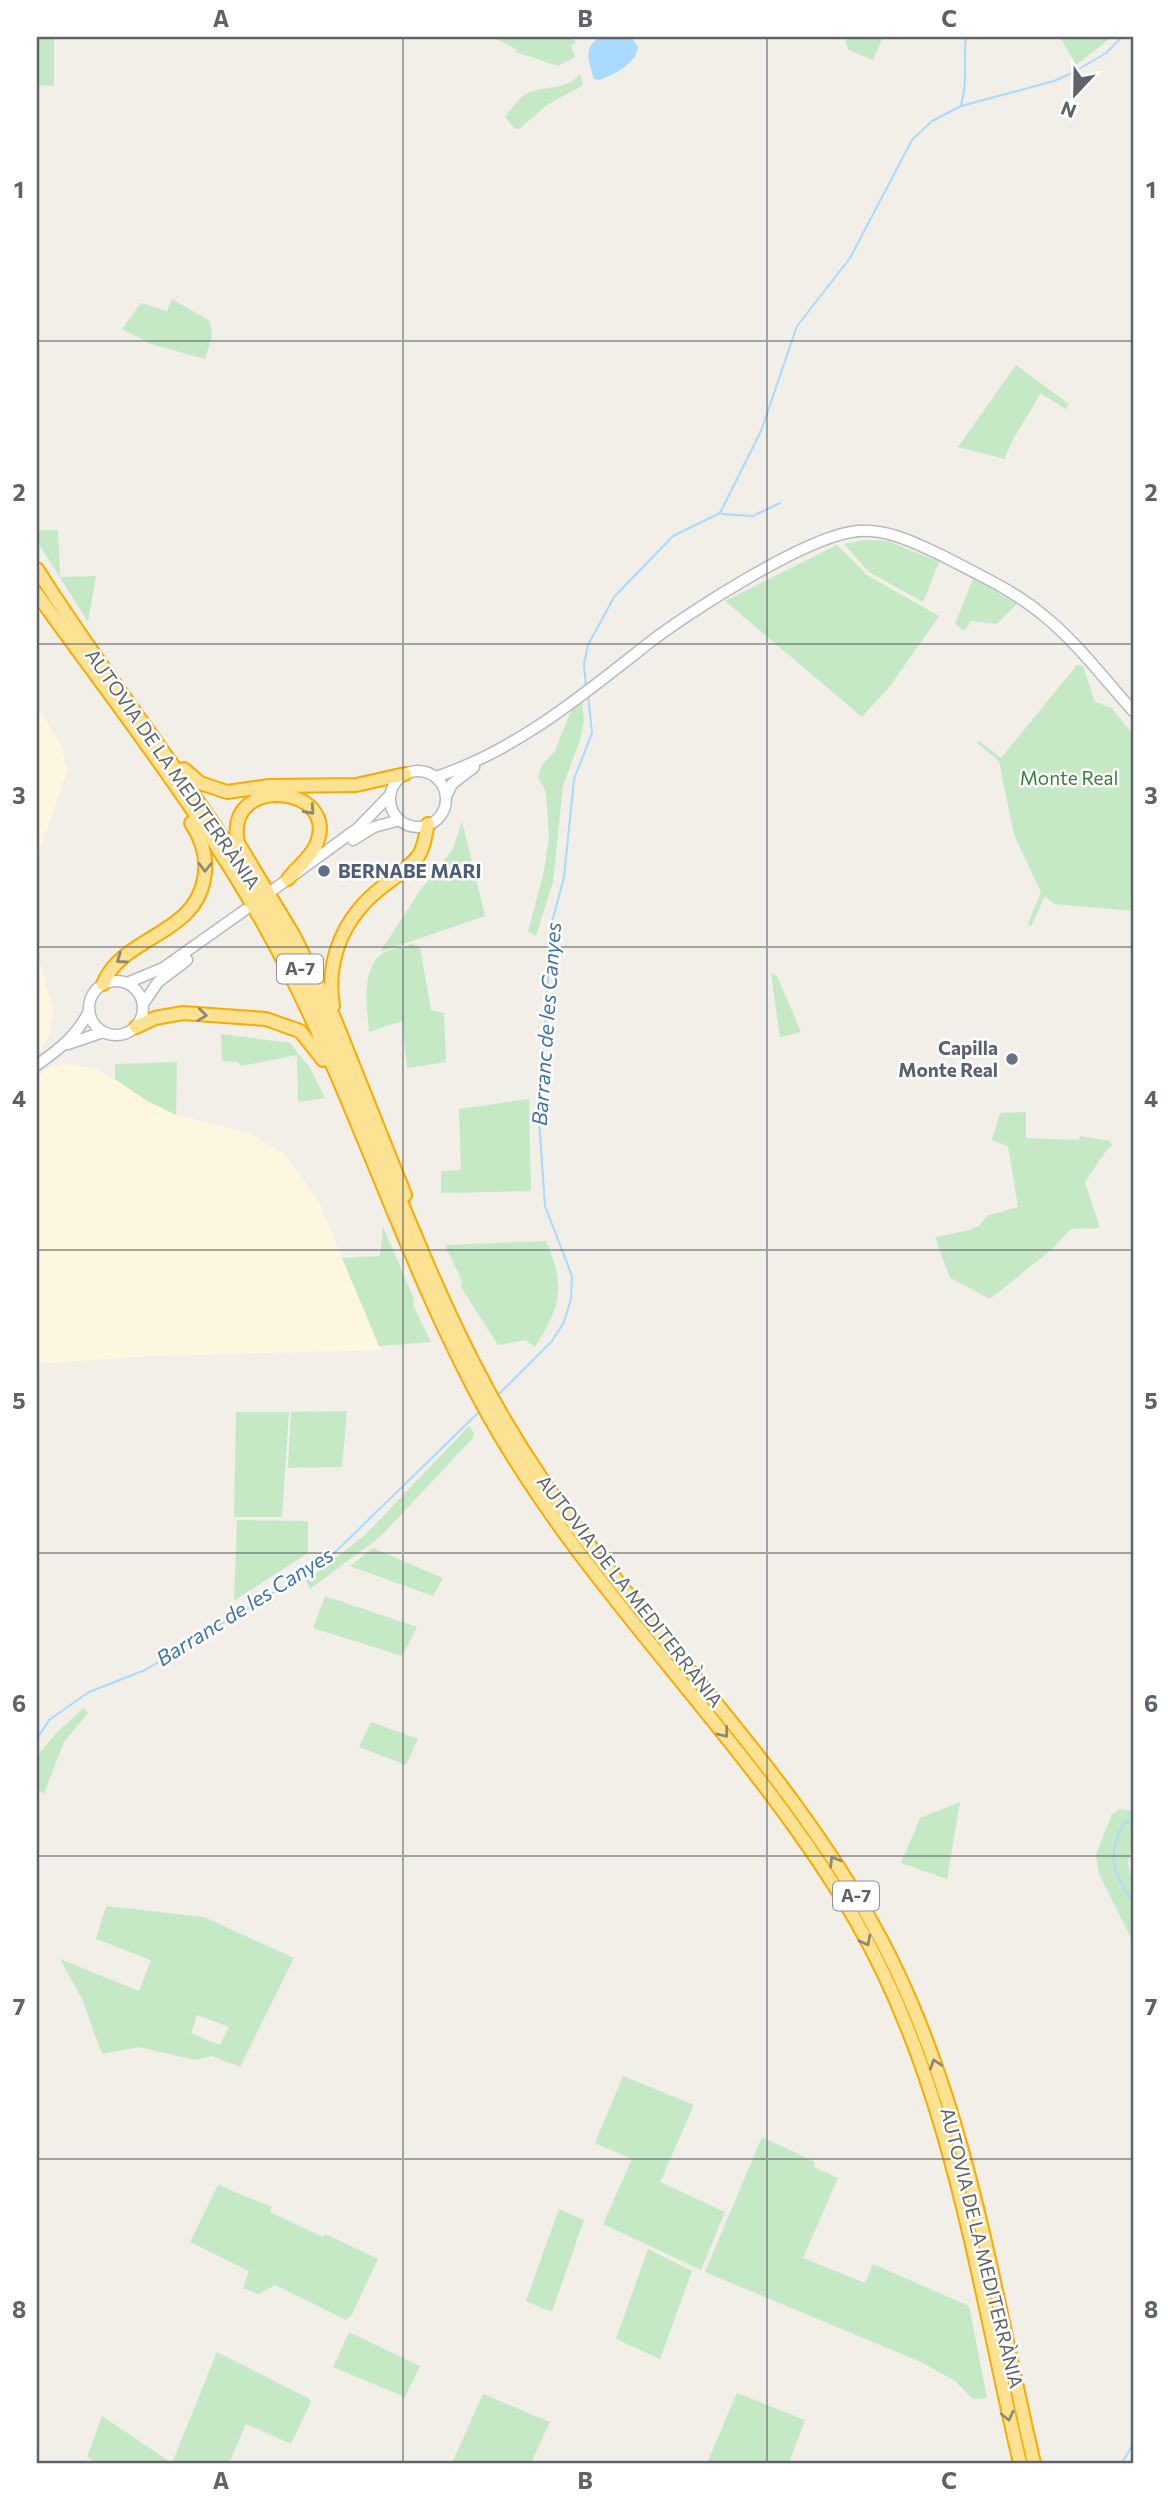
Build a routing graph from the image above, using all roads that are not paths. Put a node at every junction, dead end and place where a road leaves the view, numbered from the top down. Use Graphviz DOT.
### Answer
graph roads {
  1 [pos="37,569"];
  2 [pos="37,594"];
  3 [pos="1133,711"];
  4 [pos="133,719"];
  5 [pos="487,757"];
  6 [pos="405,774"];
  7 [pos="436,777"];
  8 [pos="390,795"];
  9 [pos="446,796"];
  10 [pos="400,820"];
  11 [pos="428,824"];
  12 [pos="288,879"];
  13 [pos="127,983"];
  14 [pos="103,984"];
  15 [pos="143,1004"];
  16 [pos="89,1012"];
  17 [pos="335,1020"];
  18 [pos="136,1027"];
  19 [pos="103,1032"];
  20 [pos="64,1045"];
  21 [pos="37,1065"];
  22 [pos="342,1089"];
  23 [pos="416,1239"];
  24 [pos="475,1377"];
  25 [pos="498,1420"];
  26 [pos="1020,2463"];
  27 [pos="1034,2463"];
  1 -- 4 [label="highway, AUTOVIA DE LA MEDITERRÀNIA / A-7"];
  2 -- 4 [label="highway, AUTOVIA DE LA MEDITERRÀNIA / A-7"];
  3 -- 5 [label="main road"];
  4 -- 6 [label="highway"];
  4 -- 14 [label="highway, one-way"];
  4 -- 22 [label="highway, AUTOVIA DE LA MEDITERRÀNIA / A-7"];
  4 -- 23 [label="highway, AUTOVIA DE LA MEDITERRÀNIA / A-7"];
  5 -- 7 [label="main road"];
  5 -- 9 [label="main road"];
  6 -- 7 [label="main road"];
  6 -- 8 [label="main road"];
  7 -- 9 [label="main road"];
  8 -- 10 [label="main road"];
  8 -- 12 [label="main road"];
  9 -- 11 [label="main road"];
  10 -- 11 [label="main road"];
  10 -- 12 [label="main road"];
  11 -- 17 [label="highway"];
  17 -- 12 [label="highway, one-way"];
  13 -- 14 [label="main road"];
  13 -- 15 [label="main road"];
  13 -- 15 [label="main road"];
  14 -- 16 [label="main road"];
  15 -- 18 [label="main road"];
  16 -- 19 [label="main road"];
  16 -- 20 [label="main road"];
  17 -- 23 [label="highway"];
  18 -- 19 [label="main road"];
  18 -- 22 [label="highway, one-way"];
  19 -- 20 [label="main road"];
  20 -- 21 [label="main road"];
  22 -- 24 [label="highway, AUTOVIA DE LA MEDITERRÀNIA / A-7"];
  23 -- 24 [label="highway, AUTOVIA DE LA MEDITERRÀNIA / A-7"];
  24 -- 25 [label="highway, AUTOVIA DE LA MEDITERRÀNIA / A-7"];
  25 -- 26 [label="highway, AUTOVIA DE LA MEDITERRÀNIA / A-7, one-way"];
  27 -- 25 [label="highway, AUTOVIA DE LA MEDITERRÀNIA / A-7, one-way"];
}
